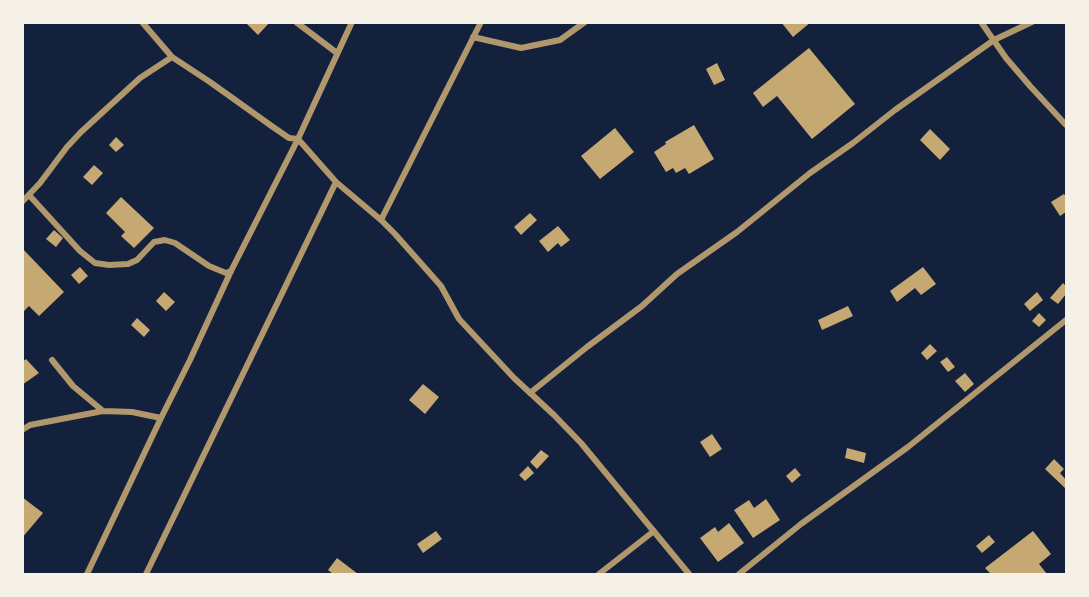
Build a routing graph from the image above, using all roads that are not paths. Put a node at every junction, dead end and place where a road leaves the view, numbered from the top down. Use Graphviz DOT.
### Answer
graph roads {
  1 [pos="142,22"];
  2 [pos="296,22"];
  3 [pos="352,22"];
  4 [pos="481,22"];
  5 [pos="585,22"];
  6 [pos="981,22"];
  7 [pos="1032,22"];
  8 [pos="474,38"];
  9 [pos="994,40"];
  10 [pos="337,53"];
  11 [pos="172,57"];
  12 [pos="1066,125"];
  13 [pos="297,139"];
  14 [pos="336,182"];
  15 [pos="29,195"];
  16 [pos="22,202"];
  17 [pos="381,220"];
  18 [pos="231,271"];
  19 [pos="1066,320"];
  20 [pos="52,360"];
  21 [pos="530,393"];
  22 [pos="103,411"];
  23 [pos="161,418"];
  24 [pos="22,430"];
  25 [pos="654,531"];
  26 [pos="87,574"];
  27 [pos="146,574"];
  28 [pos="599,574"];
  29 [pos="689,574"];
  30 [pos="739,574"];
  1 -- 11 [label="street"];
  2 -- 10 [label="street"];
  3 -- 10 [label="street"];
  4 -- 8 [label="street"];
  5 -- 8 [label="street"];
  6 -- 9 [label="street"];
  7 -- 9 [label="street"];
  8 -- 17 [label="street"];
  9 -- 12 [label="street"];
  9 -- 21 [label="street"];
  10 -- 13 [label="street"];
  11 -- 13 [label="street"];
  11 -- 15 [label="street"];
  13 -- 14 [label="street"];
  13 -- 18 [label="street"];
  14 -- 17 [label="street"];
  14 -- 27 [label="street"];
  15 -- 16 [label="street"];
  15 -- 18 [label="street"];
  17 -- 21 [label="street"];
  18 -- 23 [label="street"];
  19 -- 30 [label="street"];
  20 -- 22 [label="street"];
  21 -- 25 [label="street"];
  22 -- 23 [label="street"];
  22 -- 24 [label="street"];
  23 -- 26 [label="street"];
  25 -- 28 [label="street"];
  25 -- 29 [label="street"];
}
